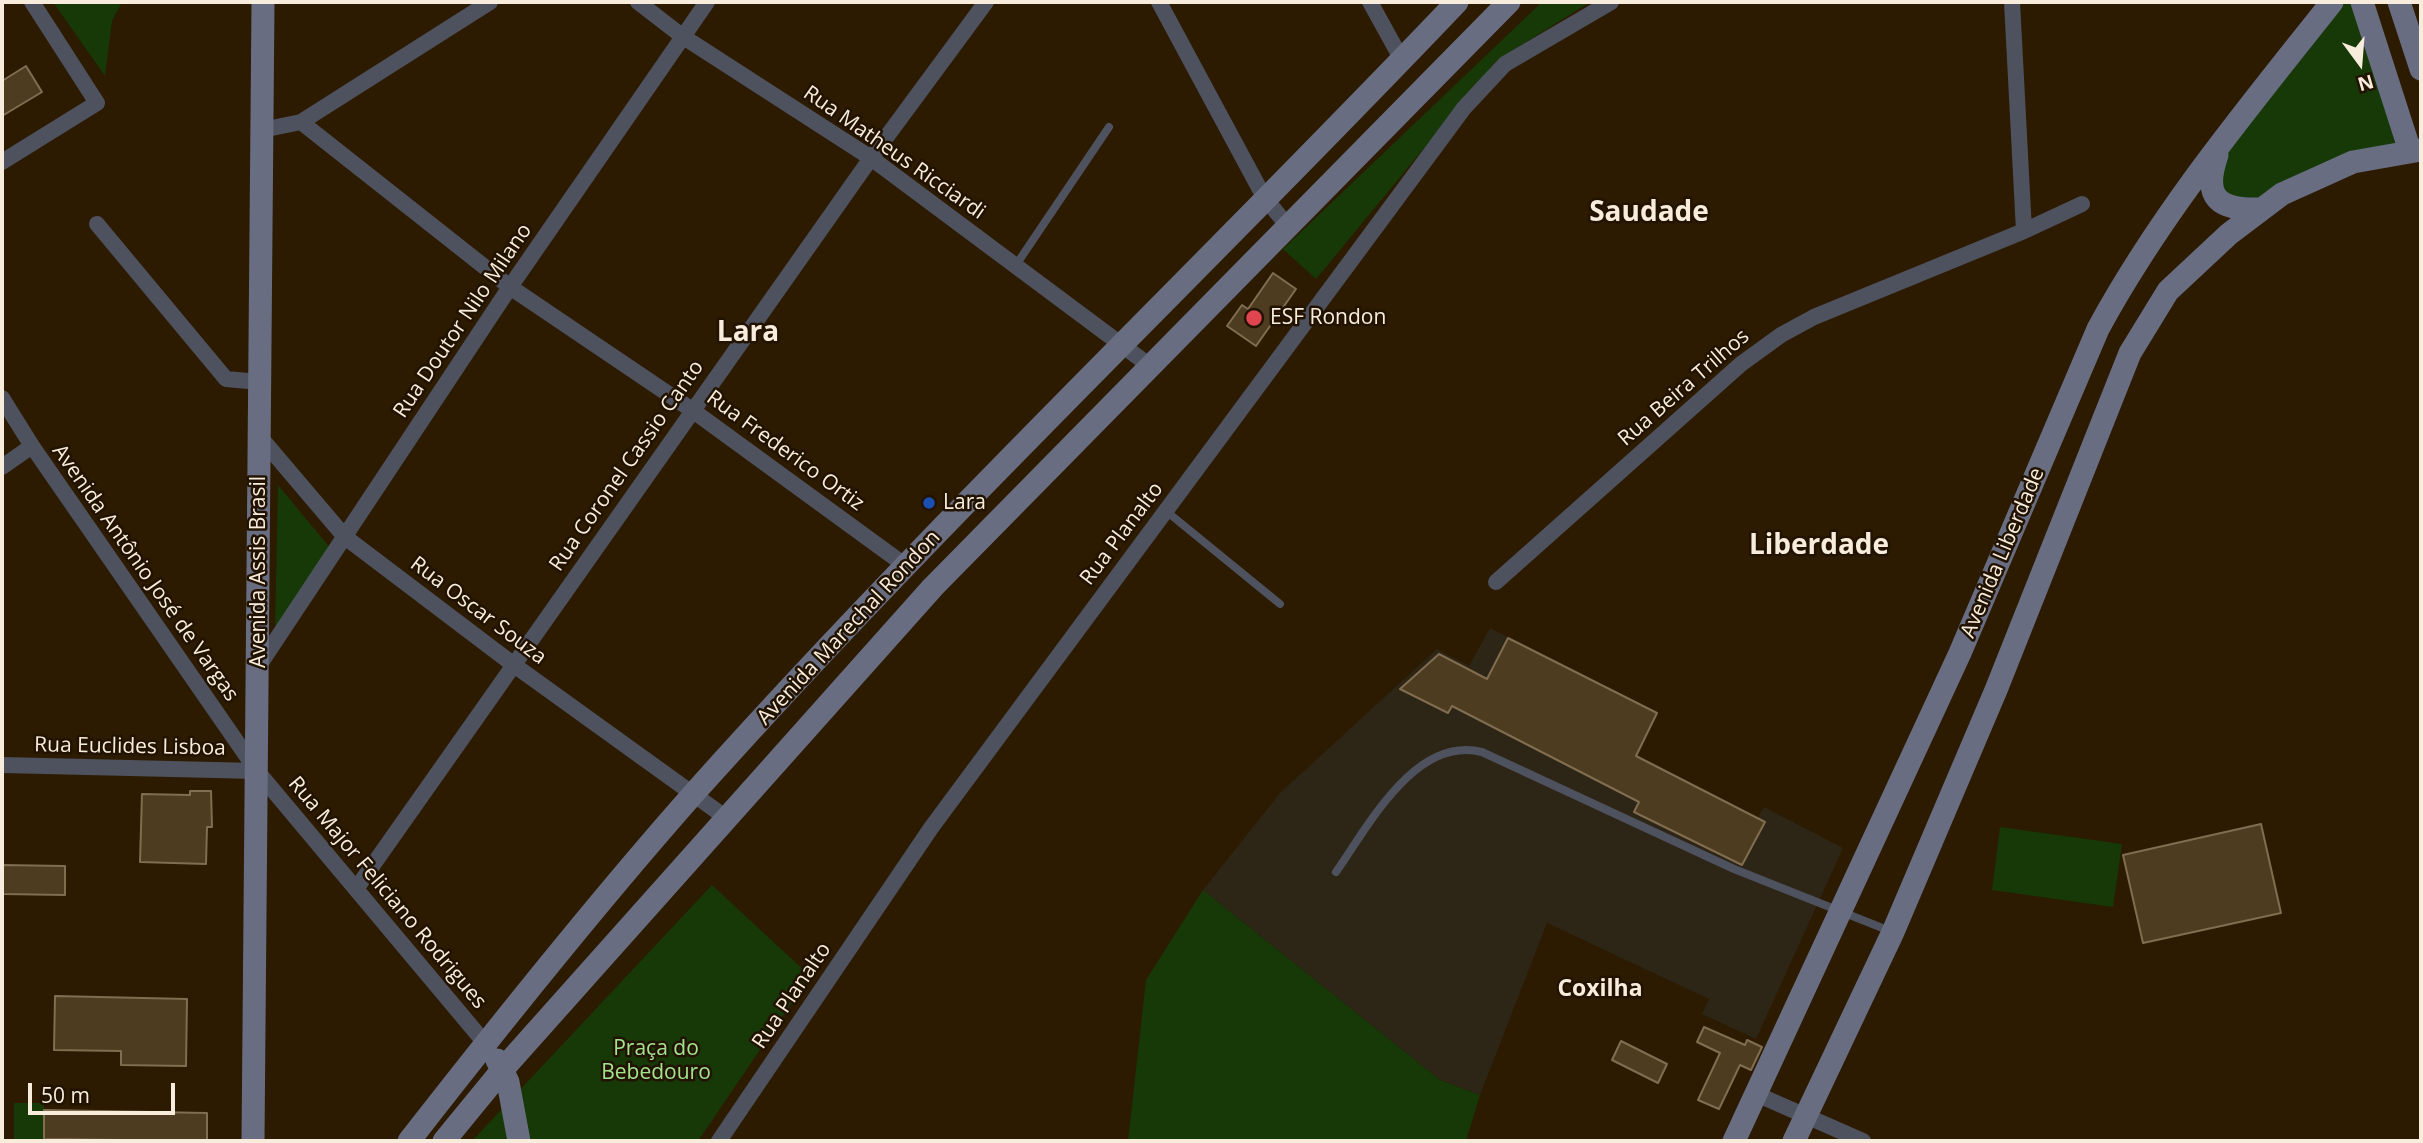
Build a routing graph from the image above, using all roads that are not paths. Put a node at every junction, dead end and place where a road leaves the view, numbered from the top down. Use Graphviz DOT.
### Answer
graph roads {
  1 [pos="32,2"];
  2 [pos="263,2"];
  3 [pos="490,2"];
  4 [pos="638,2"];
  5 [pos="707,2"];
  6 [pos="986,2"];
  7 [pos="1160,2"];
  8 [pos="1370,2"];
  9 [pos="1457,2"];
  10 [pos="1509,2"];
  11 [pos="1611,2"];
  12 [pos="2012,2"];
  13 [pos="2333,2"];
  14 [pos="2362,2"];
  15 [pos="2399,2"];
  16 [pos="682,36"];
  17 [pos="1402,60"];
  18 [pos="2421,69"];
  19 [pos="301,122"];
  20 [pos="1109,127"];
  21 [pos="262,130"];
  22 [pos="2221,142"];
  23 [pos="2416,150"];
  24 [pos="871,158"];
  25 [pos="2,162"];
  26 [pos="1264,197"];
  27 [pos="2082,204"];
  28 [pos="2261,209"];
  29 [pos="97,224"];
  30 [pos="1287,225"];
  31 [pos="2024,231"];
  32 [pos="1016,265"];
  33 [pos="510,287"];
  34 [pos="1124,344"];
  35 [pos="1150,366"];
  36 [pos="260,382"];
  37 [pos="2,398"];
  38 [pos="692,410"];
  39 [pos="260,437"];
  40 [pos="32,446"];
  41 [pos="2,467"];
  42 [pos="1166,511"];
  43 [pos="345,537"];
  44 [pos="906,566"];
  45 [pos="1496,582"];
  46 [pos="1280,604"];
  47 [pos="514,665"];
  48 [pos="258,667"];
  49 [pos="2,765"];
  50 [pos="257,771"];
  51 [pos="694,793"];
  52 [pos="725,817"];
  53 [pos="1336,872"];
  54 [pos="356,889"];
  55 [pos="1841,911"];
  56 [pos="1893,932"];
  57 [pos="485,1043"];
  58 [pos="503,1069"];
  59 [pos="1756,1094"];
  60 [pos="1805,1118"];
  61 [pos="253,1141"];
  62 [pos="409,1141"];
  63 [pos="444,1141"];
  64 [pos="519,1141"];
  65 [pos="719,1141"];
  66 [pos="1734,1141"];
  67 [pos="1794,1141"];
  68 [pos="1863,1141"];
  1 -- 25 [label="street"];
  2 -- 21 [label="main road, Avenida Assis Brasil"];
  3 -- 19 [label="street"];
  4 -- 16 [label="street, Rua Matheus Ricciardi"];
  5 -- 16 [label="street, Rua Doutor Nilo Milano"];
  6 -- 24 [label="street, Rua Coronel Cassio Canto"];
  7 -- 26 [label="street"];
  8 -- 17 [label="street"];
  9 -- 17 [label="main road, Avenida Marechal Rondon"];
  10 -- 30 [label="main road, Avenida Marechal Rondon"];
  11 -- 42 [label="street, Rua Planalto"];
  12 -- 31 [label="street"];
  13 -- 22 [label="main road, Avenida Liberdade"];
  14 -- 23 [label="main road"];
  15 -- 18 [label="main road"];
  16 -- 24 [label="street, Rua Matheus Ricciardi"];
  16 -- 33 [label="street, Rua Doutor Nilo Milano"];
  17 -- 26 [label="main road, Avenida Marechal Rondon"];
  19 -- 21 [label="street"];
  19 -- 33 [label="street, Rua Frederico Ortiz"];
  20 -- 32 [label="lane"];
  21 -- 36 [label="main road, Avenida Assis Brasil"];
  22 -- 28 [label="main road"];
  22 -- 55 [label="main road, Avenida Liberdade"];
  23 -- 28 [label="main road, Avenida Liberdade"];
  24 -- 32 [label="street, Rua Matheus Ricciardi"];
  24 -- 38 [label="street, Rua Coronel Cassio Canto"];
  26 -- 30 [label="street"];
  26 -- 34 [label="main road, Avenida Marechal Rondon"];
  27 -- 31 [label="street, Rua Beira Trilhos"];
  28 -- 56 [label="main road, Avenida Liberdade"];
  29 -- 36 [label="street"];
  30 -- 35 [label="main road, Avenida Marechal Rondon"];
  31 -- 45 [label="street, Rua Beira Trilhos"];
  32 -- 34 [label="street, Rua Matheus Ricciardi"];
  33 -- 38 [label="street, Rua Frederico Ortiz"];
  33 -- 43 [label="street, Rua Doutor Nilo Milano"];
  34 -- 35 [label="street"];
  34 -- 44 [label="main road, Avenida Marechal Rondon"];
  35 -- 52 [label="main road, Avenida Marechal Rondon"];
  36 -- 39 [label="main road, Avenida Assis Brasil"];
  37 -- 40 [label="street, Avenida Antônio José de Vargas"];
  38 -- 44 [label="street, Rua Frederico Ortiz"];
  38 -- 47 [label="street, Rua Coronel Cassio Canto"];
  39 -- 43 [label="street, Rua Oscar Souza"];
  39 -- 48 [label="main road, Avenida Assis Brasil"];
  40 -- 41 [label="street"];
  40 -- 50 [label="street, Avenida Antônio José de Vargas"];
  42 -- 46 [label="lane"];
  42 -- 65 [label="street, Rua Planalto"];
  43 -- 47 [label="street, Rua Oscar Souza"];
  43 -- 48 [label="street, Rua Doutor Nilo Milano"];
  44 -- 51 [label="main road, Avenida Marechal Rondon"];
  47 -- 51 [label="street, Rua Oscar Souza"];
  47 -- 54 [label="street, Rua Coronel Cassio Canto"];
  48 -- 50 [label="main road, Avenida Assis Brasil"];
  49 -- 50 [label="street, Rua Euclides Lisboa"];
  50 -- 54 [label="street, Rua Major Feliciano Rodrigues"];
  50 -- 61 [label="main road, Avenida Assis Brasil"];
  51 -- 52 [label="street"];
  51 -- 57 [label="main road, Avenida Marechal Rondon"];
  52 -- 58 [label="main road, Avenida Marechal Rondon"];
  53 -- 55 [label="lane"];
  54 -- 57 [label="street, Rua Major Feliciano Rodrigues"];
  55 -- 56 [label="lane"];
  55 -- 59 [label="main road, Avenida Liberdade"];
  56 -- 60 [label="main road, Avenida Liberdade"];
  57 -- 58 [label="main road"];
  57 -- 62 [label="main road, Avenida Marechal Rondon"];
  58 -- 63 [label="main road, Avenida Marechal Rondon"];
  58 -- 64 [label="main road"];
  59 -- 60 [label="street"];
  59 -- 66 [label="main road, Avenida Liberdade"];
  60 -- 67 [label="main road, Avenida Liberdade"];
  60 -- 68 [label="street"];
}
